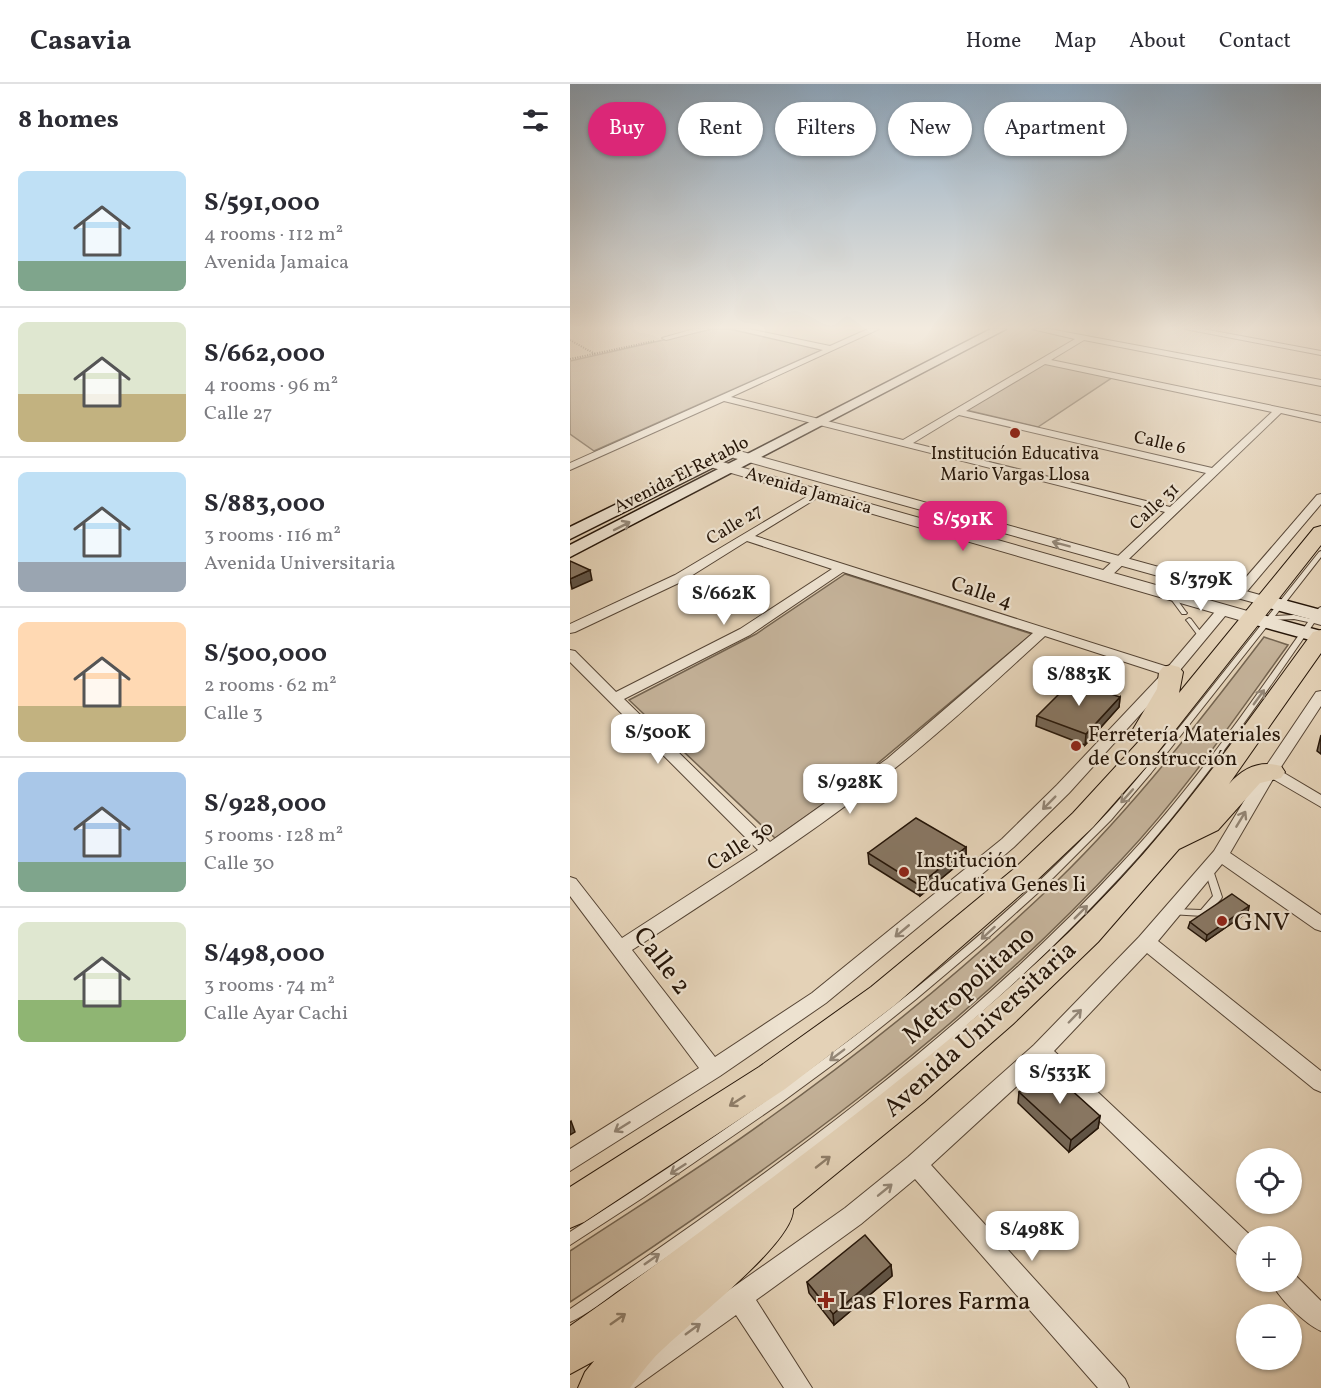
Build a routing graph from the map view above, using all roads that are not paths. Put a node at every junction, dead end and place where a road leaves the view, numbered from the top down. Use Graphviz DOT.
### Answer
graph roads {
  1 [pos="741,390"];
  2 [pos="857,390"];
  3 [pos="885,390"];
  4 [pos="995,390"];
  5 [pos="1182,390"];
  6 [pos="723,398"];
  7 [pos="1279,410"];
  8 [pos="958,412"];
  9 [pos="802,418"];
  10 [pos="1321,418"];
  11 [pos="822,423"];
  12 [pos="904,444"];
  13 [pos="732,453"];
  14 [pos="753,459"];
  15 [pos="712,463"];
  16 [pos="570,467"];
  17 [pos="733,469"];
  18 [pos="1214,472"];
  19 [pos="818,493"];
  20 [pos="1321,497"];
  21 [pos="1172,512"];
  22 [pos="1321,532"];
  23 [pos="570,534"];
  24 [pos="748,538"];
  25 [pos="1083,550"];
  26 [pos="570,552"];
  27 [pos="1321,554"];
  28 [pos="1120,561"];
  29 [pos="1067,565"];
  30 [pos="841,567"];
  31 [pos="1104,576"];
  32 [pos="1171,595"];
  33 [pos="1257,610"];
  34 [pos="1184,613"];
  35 [pos="1189,620"];
  36 [pos="1317,622"];
  37 [pos="570,629"];
  38 [pos="1043,632"];
  39 [pos="1201,636"];
  40 [pos="570,654"];
  41 [pos="1171,672"];
  42 [pos="615,698"];
  43 [pos="1319,702"];
  44 [pos="1137,761"];
  45 [pos="1272,772"];
  46 [pos="1321,802"];
  47 [pos="1166,846"];
  48 [pos="770,852"];
  49 [pos="1214,861"];
  50 [pos="570,883"];
  51 [pos="1321,924"];
  52 [pos="1146,942"];
  53 [pos="620,948"];
  54 [pos="1041,1051"];
  55 [pos="713,1070"];
  56 [pos="1321,1083"];
  57 [pos="570,1161"];
  58 [pos="916,1164"];
  59 [pos="792,1186"];
  60 [pos="570,1209"];
  61 [pos="1236,1237"];
  62 [pos="570,1239"];
  63 [pos="1294,1292"];
  64 [pos="739,1297"];
  65 [pos="570,1316"];
  66 [pos="1321,1318"];
  67 [pos="570,1352"];
  68 [pos="601,1388"];
  69 [pos="612,1388"];
  70 [pos="799,1388"];
  71 [pos="1116,1388"];
  1 -- 6 [label="street"];
  2 -- 9 [label="main road, Avenida El Retablo"];
  3 -- 11 [label="main road, Avenida El Retablo"];
  4 -- 8 [label="street"];
  5 -- 7 [label="street"];
  6 -- 9 [label="street"];
  6 -- 16 [label="street"];
  7 -- 10 [label="street"];
  7 -- 18 [label="street, Calle 31"];
  8 -- 12 [label="street"];
  8 -- 18 [label="street, Calle 6"];
  9 -- 11 [label="street"];
  9 -- 13 [label="main road, Avenida El Retablo"];
  11 -- 12 [label="street"];
  11 -- 14 [label="main road, Avenida El Retablo"];
  12 -- 21 [label="street"];
  13 -- 14 [label="street, Avenida Jamaica"];
  13 -- 15 [label="main road, Avenida El Retablo"];
  14 -- 17 [label="main road, Avenida El Retablo"];
  25 -- 14 [label="street, Avenida Jamaica, one-way"];
  15 -- 17 [label="street, Avenida Jamaica"];
  15 -- 23 [label="main road, Avenida El Retablo"];
  17 -- 19 [label="street, Avenida Jamaica"];
  26 -- 17 [label="main road, Avenida El Retablo, one-way"];
  18 -- 21 [label="street, Calle 31"];
  19 -- 24 [label="street, Calle 27"];
  19 -- 29 [label="street, Avenida Jamaica"];
  20 -- 33 [label="street"];
  21 -- 28 [label="street, Calle 31"];
  22 -- 33 [label="main road"];
  24 -- 30 [label="street, Calle 4"];
  24 -- 37 [label="street, Calle 27"];
  25 -- 28 [label="street, Avenida Jamaica"];
  25 -- 29 [label="street"];
  27 -- 33 [label="lane, Metropolitano"];
  28 -- 31 [label="street, Calle 31"];
  28 -- 33 [label="street, Avenida Jamaica"];
  29 -- 31 [label="street, Avenida Jamaica"];
  30 -- 38 [label="street, Calle 4"];
  30 -- 42 [label="street"];
  31 -- 32 [label="street, Avenida Jamaica"];
  32 -- 33 [label="street, Avenida Jamaica"];
  32 -- 34 [label="lane"];
  33 -- 36 [label="main road, Avenida Jamaica"];
  33 -- 39 [label="street"];
  33 -- 44 [label="main road"];
  33 -- 62 [label="lane, Metropolitano, one-way"];
  35 -- 39 [label="lane"];
  36 -- 47 [label="main road, Avenida Universitaria"];
  65 -- 36 [label="lane, Metropolitano, one-way"];
  38 -- 41 [label="street, Calle 4"];
  38 -- 48 [label="street, Calle 30"];
  39 -- 41 [label="street"];
  40 -- 42 [label="street"];
  41 -- 44 [label="main road"];
  41 -- 55 [label="street, one-way"];
  42 -- 48 [label="street"];
  43 -- 45 [label="street"];
  44 -- 60 [label="main road, one-way"];
  45 -- 46 [label="street"];
  45 -- 47 [label="main road"];
  49 -- 45 [label="street, one-way"];
  59 -- 47 [label="main road, Avenida Universitaria, one-way"];
  48 -- 53 [label="street, Calle 30"];
  49 -- 51 [label="street"];
  49 -- 52 [label="street"];
  50 -- 53 [label="street, Calle 2"];
  54 -- 52 [label="street, one-way"];
  52 -- 56 [label="street"];
  53 -- 55 [label="street, Calle 2"];
  54 -- 58 [label="street"];
  54 -- 61 [label="street"];
  55 -- 57 [label="street, one-way"];
  64 -- 58 [label="street, one-way"];
  58 -- 71 [label="street"];
  67 -- 59 [label="main road, Avenida Universitaria, one-way"];
  59 -- 68 [label="main road"];
  63 -- 66 [label="street"];
  69 -- 64 [label="street, one-way"];
  64 -- 70 [label="street"];
}
